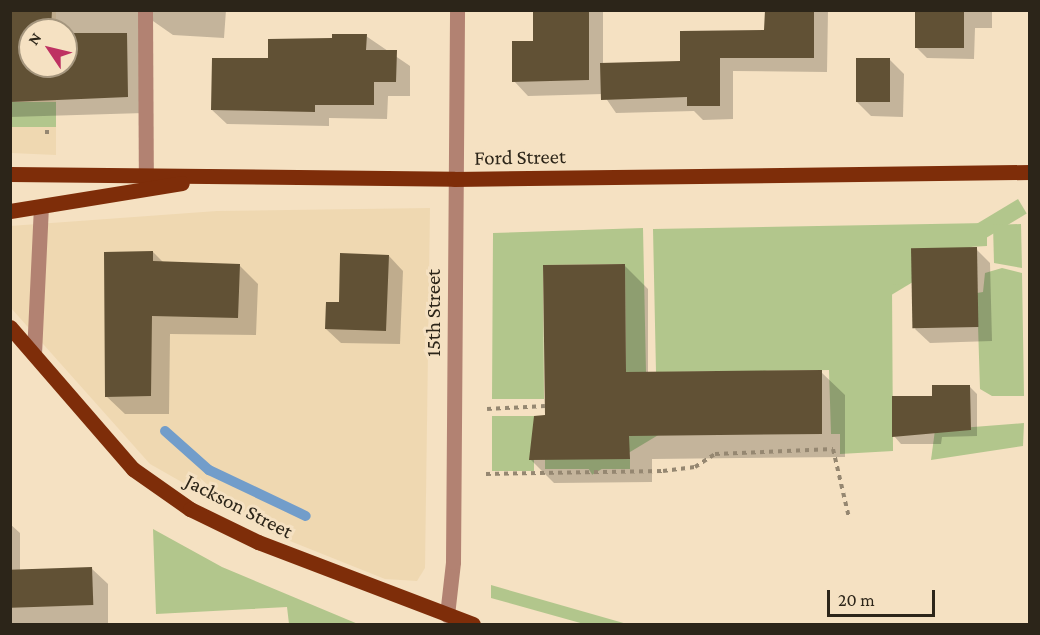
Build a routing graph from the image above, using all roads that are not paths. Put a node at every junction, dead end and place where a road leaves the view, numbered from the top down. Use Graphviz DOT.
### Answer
graph roads {
  1 [pos="144,10"];
  2 [pos="457,10"];
  3 [pos="1029,171"];
  4 [pos="10,174"];
  5 [pos="146,176"];
  6 [pos="203,179"];
  7 [pos="454,179"];
  8 [pos="41,208"];
  9 [pos="10,211"];
  10 [pos="10,327"];
  11 [pos="34,354"];
  12 [pos="447,615"];
  13 [pos="473,624"];
  1 -- 5 [label="street"];
  2 -- 7 [label="street, 15th Street"];
  3 -- 7 [label="main road, Ford Street"];
  4 -- 5 [label="main road, Ford Street"];
  5 -- 6 [label="main road, Ford Street"];
  6 -- 7 [label="main road, Ford Street"];
  6 -- 8 [label="main road"];
  7 -- 12 [label="street, 15th Street"];
  8 -- 9 [label="main road"];
  8 -- 11 [label="street"];
  10 -- 11 [label="main road, Jackson Street"];
  11 -- 12 [label="main road, Jackson Street"];
  12 -- 13 [label="main road, Jackson Street"];
}
